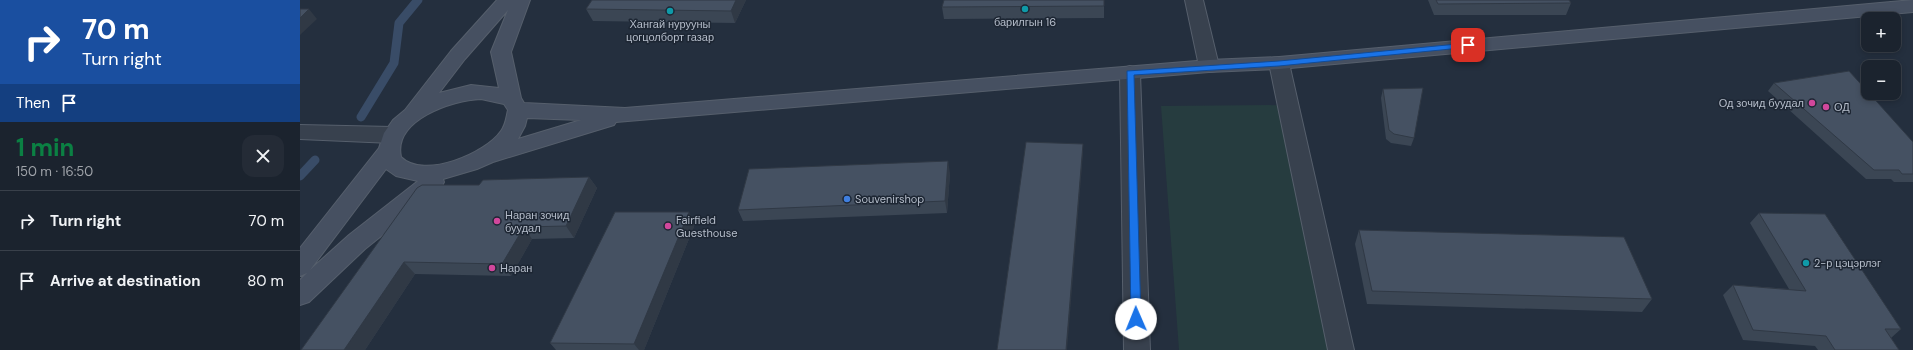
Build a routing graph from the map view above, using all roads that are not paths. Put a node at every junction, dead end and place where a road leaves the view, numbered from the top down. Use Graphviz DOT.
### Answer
graph roads {
  1 [pos="507,0"];
  2 [pos="521,0"];
  3 [pos="1194,0"];
  4 [pos="1913,6"];
  5 [pos="1279,63"];
  6 [pos="1209,66"];
  7 [pos="1130,73"];
  8 [pos="514,105"];
  9 [pos="625,115"];
  10 [pos="406,119"];
  11 [pos="300,132"];
  12 [pos="390,143"];
  13 [pos="483,157"];
  14 [pos="458,168"];
  15 [pos="300,266"];
  16 [pos="300,295"];
  17 [pos="1137,350"];
  18 [pos="1341,350"];
  1 -- 10 [label="street"];
  2 -- 8 [label="street"];
  3 -- 6 [label="street"];
  4 -- 5 [label="street"];
  5 -- 6 [label="street"];
  5 -- 18 [label="street"];
  6 -- 7 [label="street"];
  7 -- 9 [label="street"];
  7 -- 17 [label="street"];
  8 -- 9 [label="street"];
  8 -- 10 [label="street"];
  8 -- 13 [label="street"];
  9 -- 13 [label="street"];
  10 -- 12 [label="street"];
  11 -- 12 [label="street"];
  12 -- 14 [label="street"];
  12 -- 15 [label="street"];
  13 -- 14 [label="street"];
  14 -- 16 [label="street"];
}
